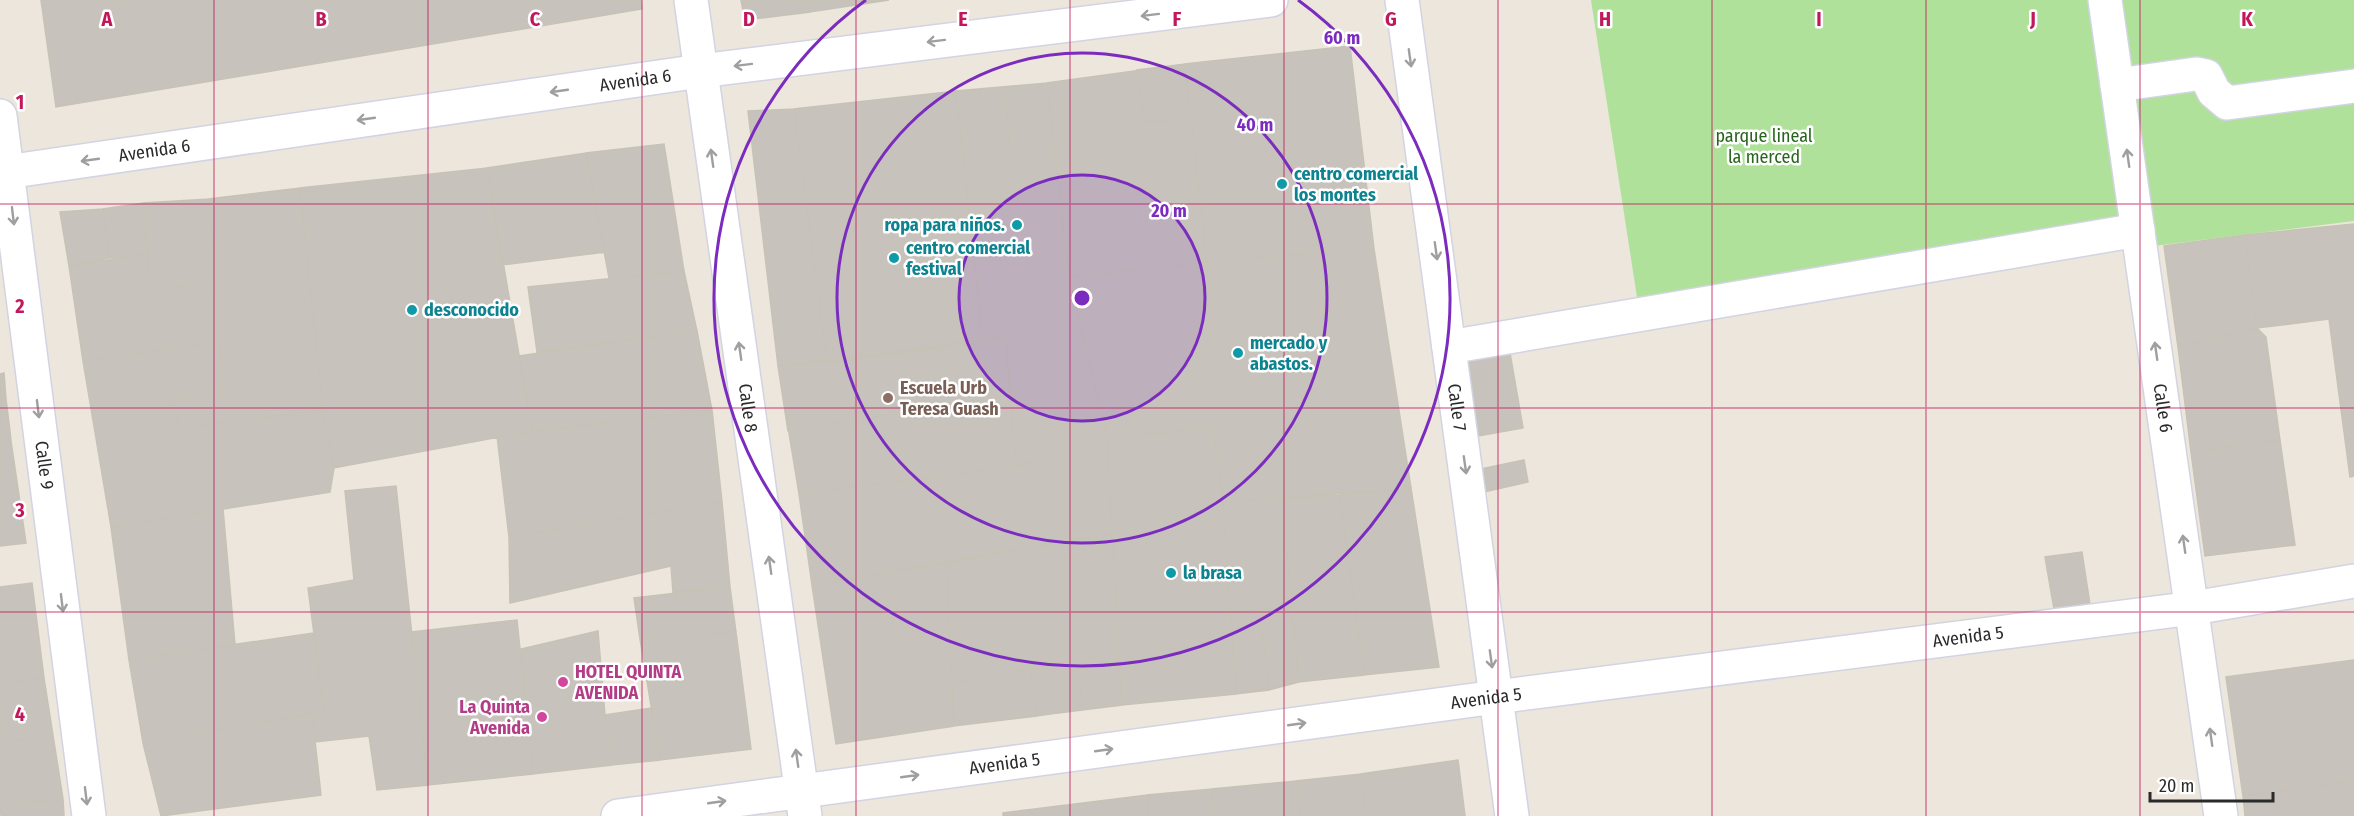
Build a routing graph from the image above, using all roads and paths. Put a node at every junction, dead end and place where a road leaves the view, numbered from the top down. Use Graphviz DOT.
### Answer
graph roads {
  1 [pos="691,0"];
  2 [pos="1271,0"];
  3 [pos="1402,0"];
  4 [pos="2105,0"];
  5 [pos="700,71"];
  6 [pos="2117,85"];
  7 [pos="2354,86"];
  8 [pos="0,116"];
  9 [pos="4,172"];
  10 [pos="2138,230"];
  11 [pos="1449,347"];
  12 [pos="2354,581"];
  13 [pos="2193,609"];
  14 [pos="1496,697"];
  15 [pos="803,803"];
  16 [pos="88,816"];
  17 [pos="618,816"];
  18 [pos="1512,816"];
  19 [pos="2221,816"];
  1 -- 5 [label="street, Calle 8"];
  2 -- 5 [label="street, Avenida 6, one-way"];
  3 -- 11 [label="street, Calle 7, one-way"];
  4 -- 6 [label="street, Calle 6"];
  5 -- 9 [label="street, Avenida 6, one-way"];
  15 -- 5 [label="street, Calle 8, one-way"];
  6 -- 7 [label="street"];
  10 -- 6 [label="street, Calle 6, one-way"];
  8 -- 9 [label="street, Calle 9"];
  9 -- 16 [label="street, Calle 9, one-way"];
  10 -- 11 [label="street"];
  13 -- 10 [label="street, Calle 6, one-way"];
  11 -- 14 [label="street, Calle 7, one-way"];
  12 -- 13 [label="street, Avenida 5"];
  13 -- 14 [label="street, Avenida 5"];
  19 -- 13 [label="street, Calle 6, one-way"];
  15 -- 14 [label="street, Avenida 5, one-way"];
  14 -- 18 [label="street, Calle 7"];
  17 -- 15 [label="street, Avenida 5, one-way"];
}
